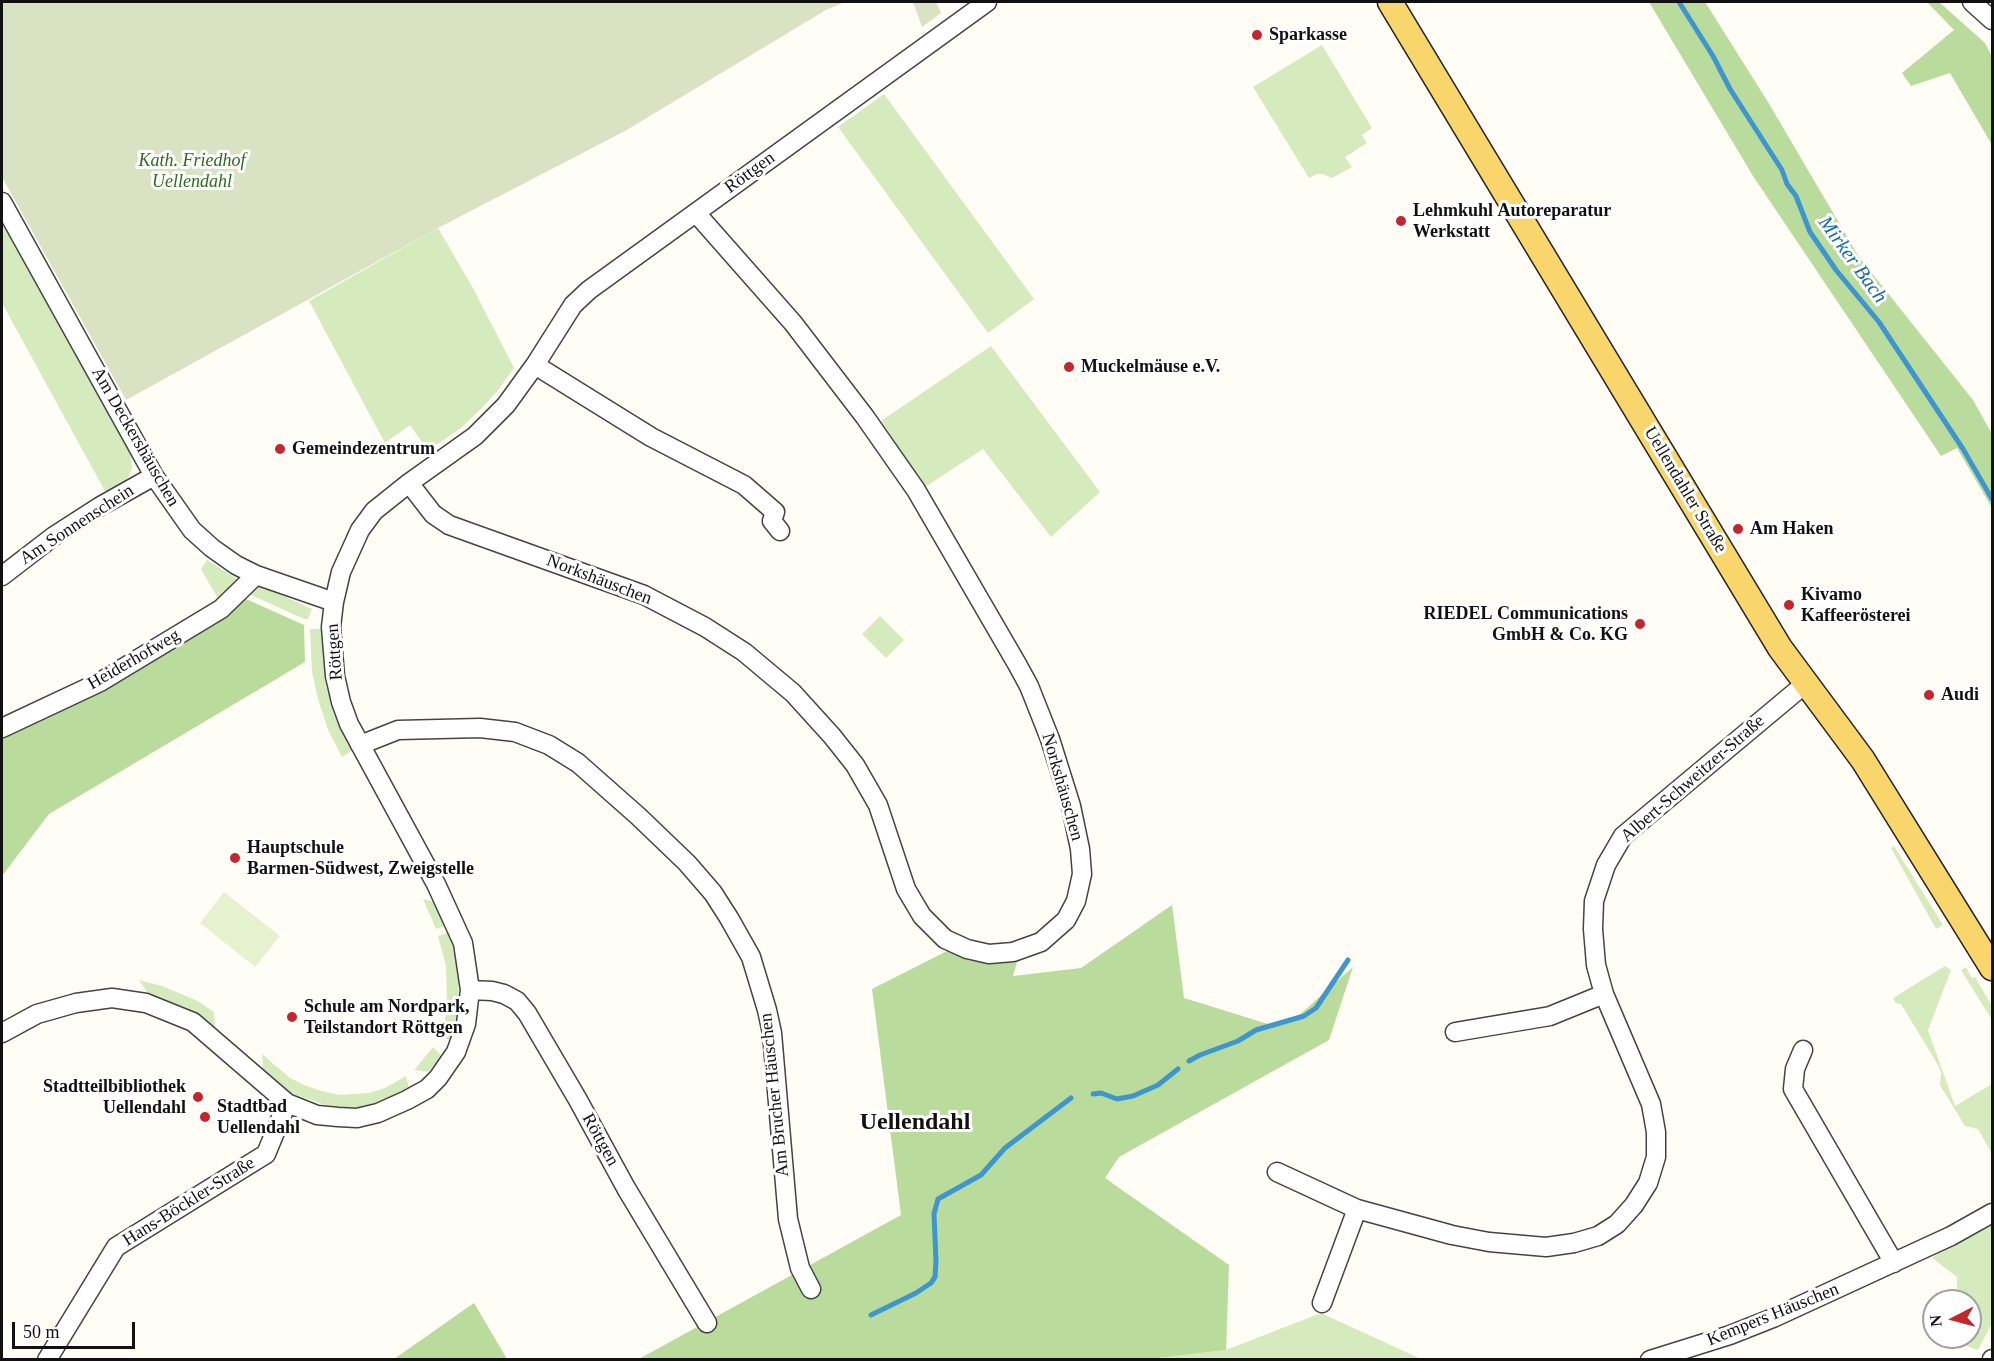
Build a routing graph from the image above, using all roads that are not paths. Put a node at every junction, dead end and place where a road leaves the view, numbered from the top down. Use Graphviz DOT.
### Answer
graph roads {
  1 [pos="987,2"];
  2 [pos="1390,2"];
  3 [pos="1972,2"];
  4 [pos="1992,20"];
  5 [pos="2,202"];
  6 [pos="696,213"];
  7 [pos="535,365"];
  8 [pos="154,476"];
  9 [pos="409,483"];
  10 [pos="780,531"];
  11 [pos="256,575"];
  12 [pos="2,576"];
  13 [pos="334,602"];
  14 [pos="1805,684"];
  15 [pos="2,728"];
  16 [pos="360,745"];
  17 [pos="1992,969"];
  18 [pos="470,990"];
  19 [pos="1604,994"];
  20 [pos="1455,1032"];
  21 [pos="2,1033"];
  22 [pos="1803,1050"];
  23 [pos="287,1103"];
  24 [pos="1277,1172"];
  25 [pos="1357,1209"];
  26 [pos="1992,1213"];
  27 [pos="1894,1263"];
  28 [pos="811,1289"];
  29 [pos="1322,1303"];
  30 [pos="706,1323"];
  31 [pos="47,1359"];
  32 [pos="1650,1359"];
  1 -- 6 [label="street, Röttgen"];
  2 -- 14 [label="main road, Uellendahler Straße"];
  3 -- 4 [label="street"];
  5 -- 8 [label="street, Am Deckershäuschen"];
  6 -- 7 [label="street, Röttgen"];
  6 -- 9 [label="street, Norkshäuschen"];
  7 -- 9 [label="street, Röttgen"];
  7 -- 10 [label="street"];
  8 -- 11 [label="street, Am Deckershäuschen"];
  8 -- 12 [label="street, Am Sonnenschein"];
  9 -- 13 [label="street, Röttgen"];
  11 -- 13 [label="street, Am Deckershäuschen"];
  11 -- 15 [label="street, Heiderhofweg"];
  13 -- 16 [label="street, Röttgen"];
  14 -- 17 [label="main road, Uellendahler Straße"];
  14 -- 19 [label="street, Albert-Schweitzer-Straße"];
  16 -- 18 [label="street, Röttgen"];
  16 -- 28 [label="street, Am Brucher Häuschen"];
  18 -- 23 [label="street, Röttgen"];
  18 -- 30 [label="street, Röttgen"];
  19 -- 20 [label="street"];
  19 -- 25 [label="street, Albert-Schweitzer-Straße"];
  21 -- 23 [label="street, Röttgen"];
  22 -- 27 [label="street"];
  23 -- 31 [label="street, Hans-Böckler-Straße"];
  24 -- 25 [label="street, Albert-Schweitzer-Straße"];
  25 -- 29 [label="street"];
  26 -- 27 [label="street, Kempers Häuschen"];
  27 -- 32 [label="street, Kempers Häuschen"];
}
